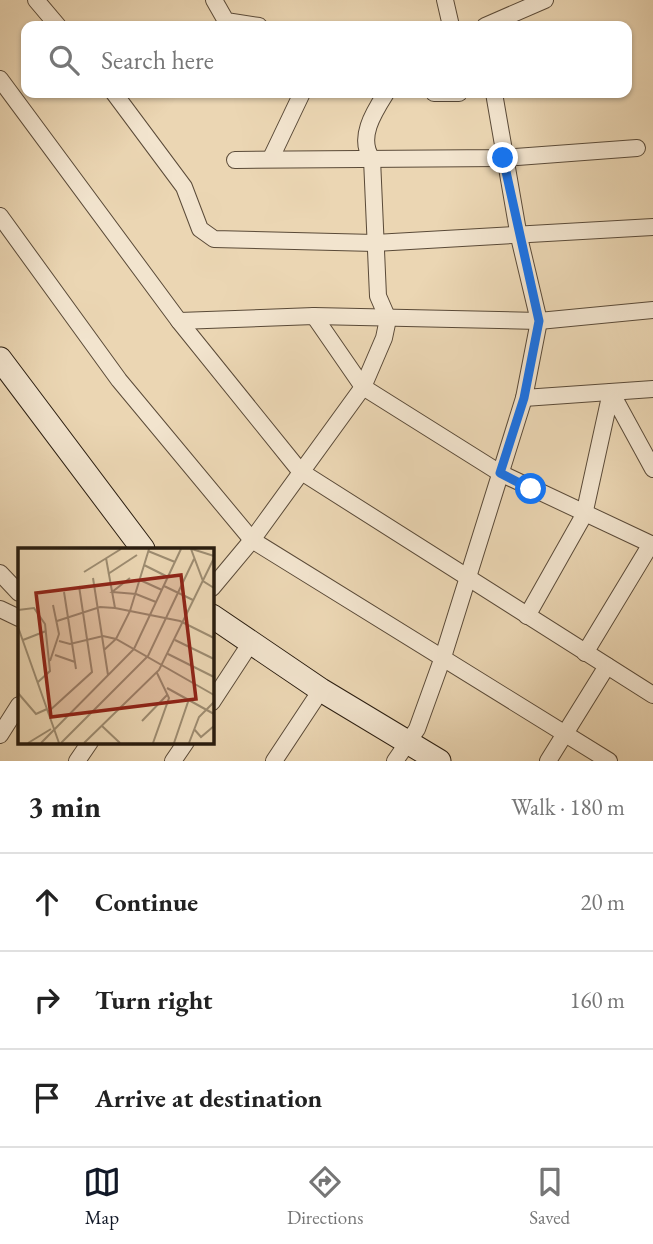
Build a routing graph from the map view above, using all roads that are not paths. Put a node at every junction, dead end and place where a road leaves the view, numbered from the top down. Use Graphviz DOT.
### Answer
graph roads {
  1 [pos="36,0"];
  2 [pos="214,0"];
  3 [pos="445,0"];
  4 [pos="545,0"];
  5 [pos="54,21"];
  6 [pos="226,21"];
  7 [pos="449,21"];
  8 [pos="497,21"];
  9 [pos="0,79"];
  10 [pos="118,98"];
  11 [pos="300,98"];
  12 [pos="384,98"];
  13 [pos="496,98"];
  14 [pos="637,148"];
  15 [pos="271,158"];
  16 [pos="503,158"];
  17 [pos="372,159"];
  18 [pos="235,160"];
  19 [pos="0,216"];
  20 [pos="653,227"];
  21 [pos="519,237"];
  22 [pos="375,243"];
  23 [pos="653,310"];
  24 [pos="314,316"];
  25 [pos="388,319"];
  26 [pos="179,321"];
  27 [pos="539,321"];
  28 [pos="0,359"];
  29 [pos="363,387"];
  30 [pos="653,389"];
  31 [pos="611,392"];
  32 [pos="524,398"];
  33 [pos="653,469"];
  34 [pos="300,471"];
  35 [pos="500,473"];
  36 [pos="584,515"];
  37 [pos="252,540"];
  38 [pos="652,545"];
  39 [pos="142,548"];
  40 [pos="0,573"];
  41 [pos="468,578"];
  42 [pos="214,586"];
  43 [pos="18,592"];
  44 [pos="0,609"];
  45 [pos="527,616"];
  46 [pos="18,618"];
  47 [pos="214,618"];
  48 [pos="250,645"];
  49 [pos="585,653"];
  50 [pos="443,657"];
  51 [pos="607,666"];
  52 [pos="321,690"];
  53 [pos="653,695"];
  54 [pos="214,699"];
  55 [pos="18,706"];
  56 [pos="2,727"];
  57 [pos="565,732"];
  58 [pos="408,741"];
  59 [pos="89,744"];
  60 [pos="185,744"];
  61 [pos="77,761"];
  62 [pos="173,761"];
  63 [pos="274,761"];
  64 [pos="395,761"];
  65 [pos="439,761"];
  66 [pos="548,761"];
  67 [pos="609,761"];
  1 -- 5 [label="street"];
  2 -- 6 [label="street"];
  3 -- 7 [label="street"];
  4 -- 8 [label="street"];
  9 -- 26 [label="street"];
  10 -- 22 [label="street"];
  11 -- 15 [label="street"];
  12 -- 17 [label="street"];
  13 -- 16 [label="street"];
  14 -- 16 [label="street"];
  15 -- 17 [label="street"];
  15 -- 18 [label="street"];
  16 -- 17 [label="street"];
  16 -- 21 [label="street"];
  17 -- 22 [label="street"];
  19 -- 37 [label="street"];
  20 -- 21 [label="street"];
  21 -- 22 [label="street"];
  21 -- 27 [label="street"];
  22 -- 25 [label="street"];
  23 -- 27 [label="street"];
  24 -- 25 [label="street"];
  24 -- 26 [label="street"];
  24 -- 29 [label="street"];
  25 -- 27 [label="street"];
  25 -- 29 [label="street"];
  26 -- 34 [label="street"];
  27 -- 32 [label="street"];
  28 -- 39 [label="main road"];
  29 -- 34 [label="street"];
  29 -- 35 [label="street"];
  30 -- 31 [label="street"];
  31 -- 32 [label="street"];
  31 -- 33 [label="street"];
  31 -- 36 [label="street"];
  32 -- 35 [label="street"];
  34 -- 37 [label="street"];
  34 -- 41 [label="street"];
  35 -- 36 [label="street"];
  35 -- 41 [label="street"];
  36 -- 38 [label="street"];
  36 -- 45 [label="street"];
  37 -- 42 [label="street"];
  37 -- 50 [label="street"];
  38 -- 49 [label="street"];
  40 -- 43 [label="street"];
  41 -- 45 [label="street"];
  41 -- 50 [label="street"];
  44 -- 46 [label="street"];
  45 -- 49 [label="street"];
  47 -- 48 [label="main road"];
  48 -- 52 [label="main road"];
  48 -- 54 [label="street"];
  49 -- 51 [label="street"];
  50 -- 57 [label="street"];
  50 -- 58 [label="street"];
  51 -- 53 [label="street"];
  51 -- 57 [label="street"];
  52 -- 58 [label="main road"];
  52 -- 63 [label="street"];
  55 -- 56 [label="street"];
  57 -- 66 [label="street"];
  57 -- 67 [label="street"];
  58 -- 64 [label="street"];
  58 -- 65 [label="main road"];
  59 -- 61 [label="street"];
  60 -- 62 [label="street"];
}
